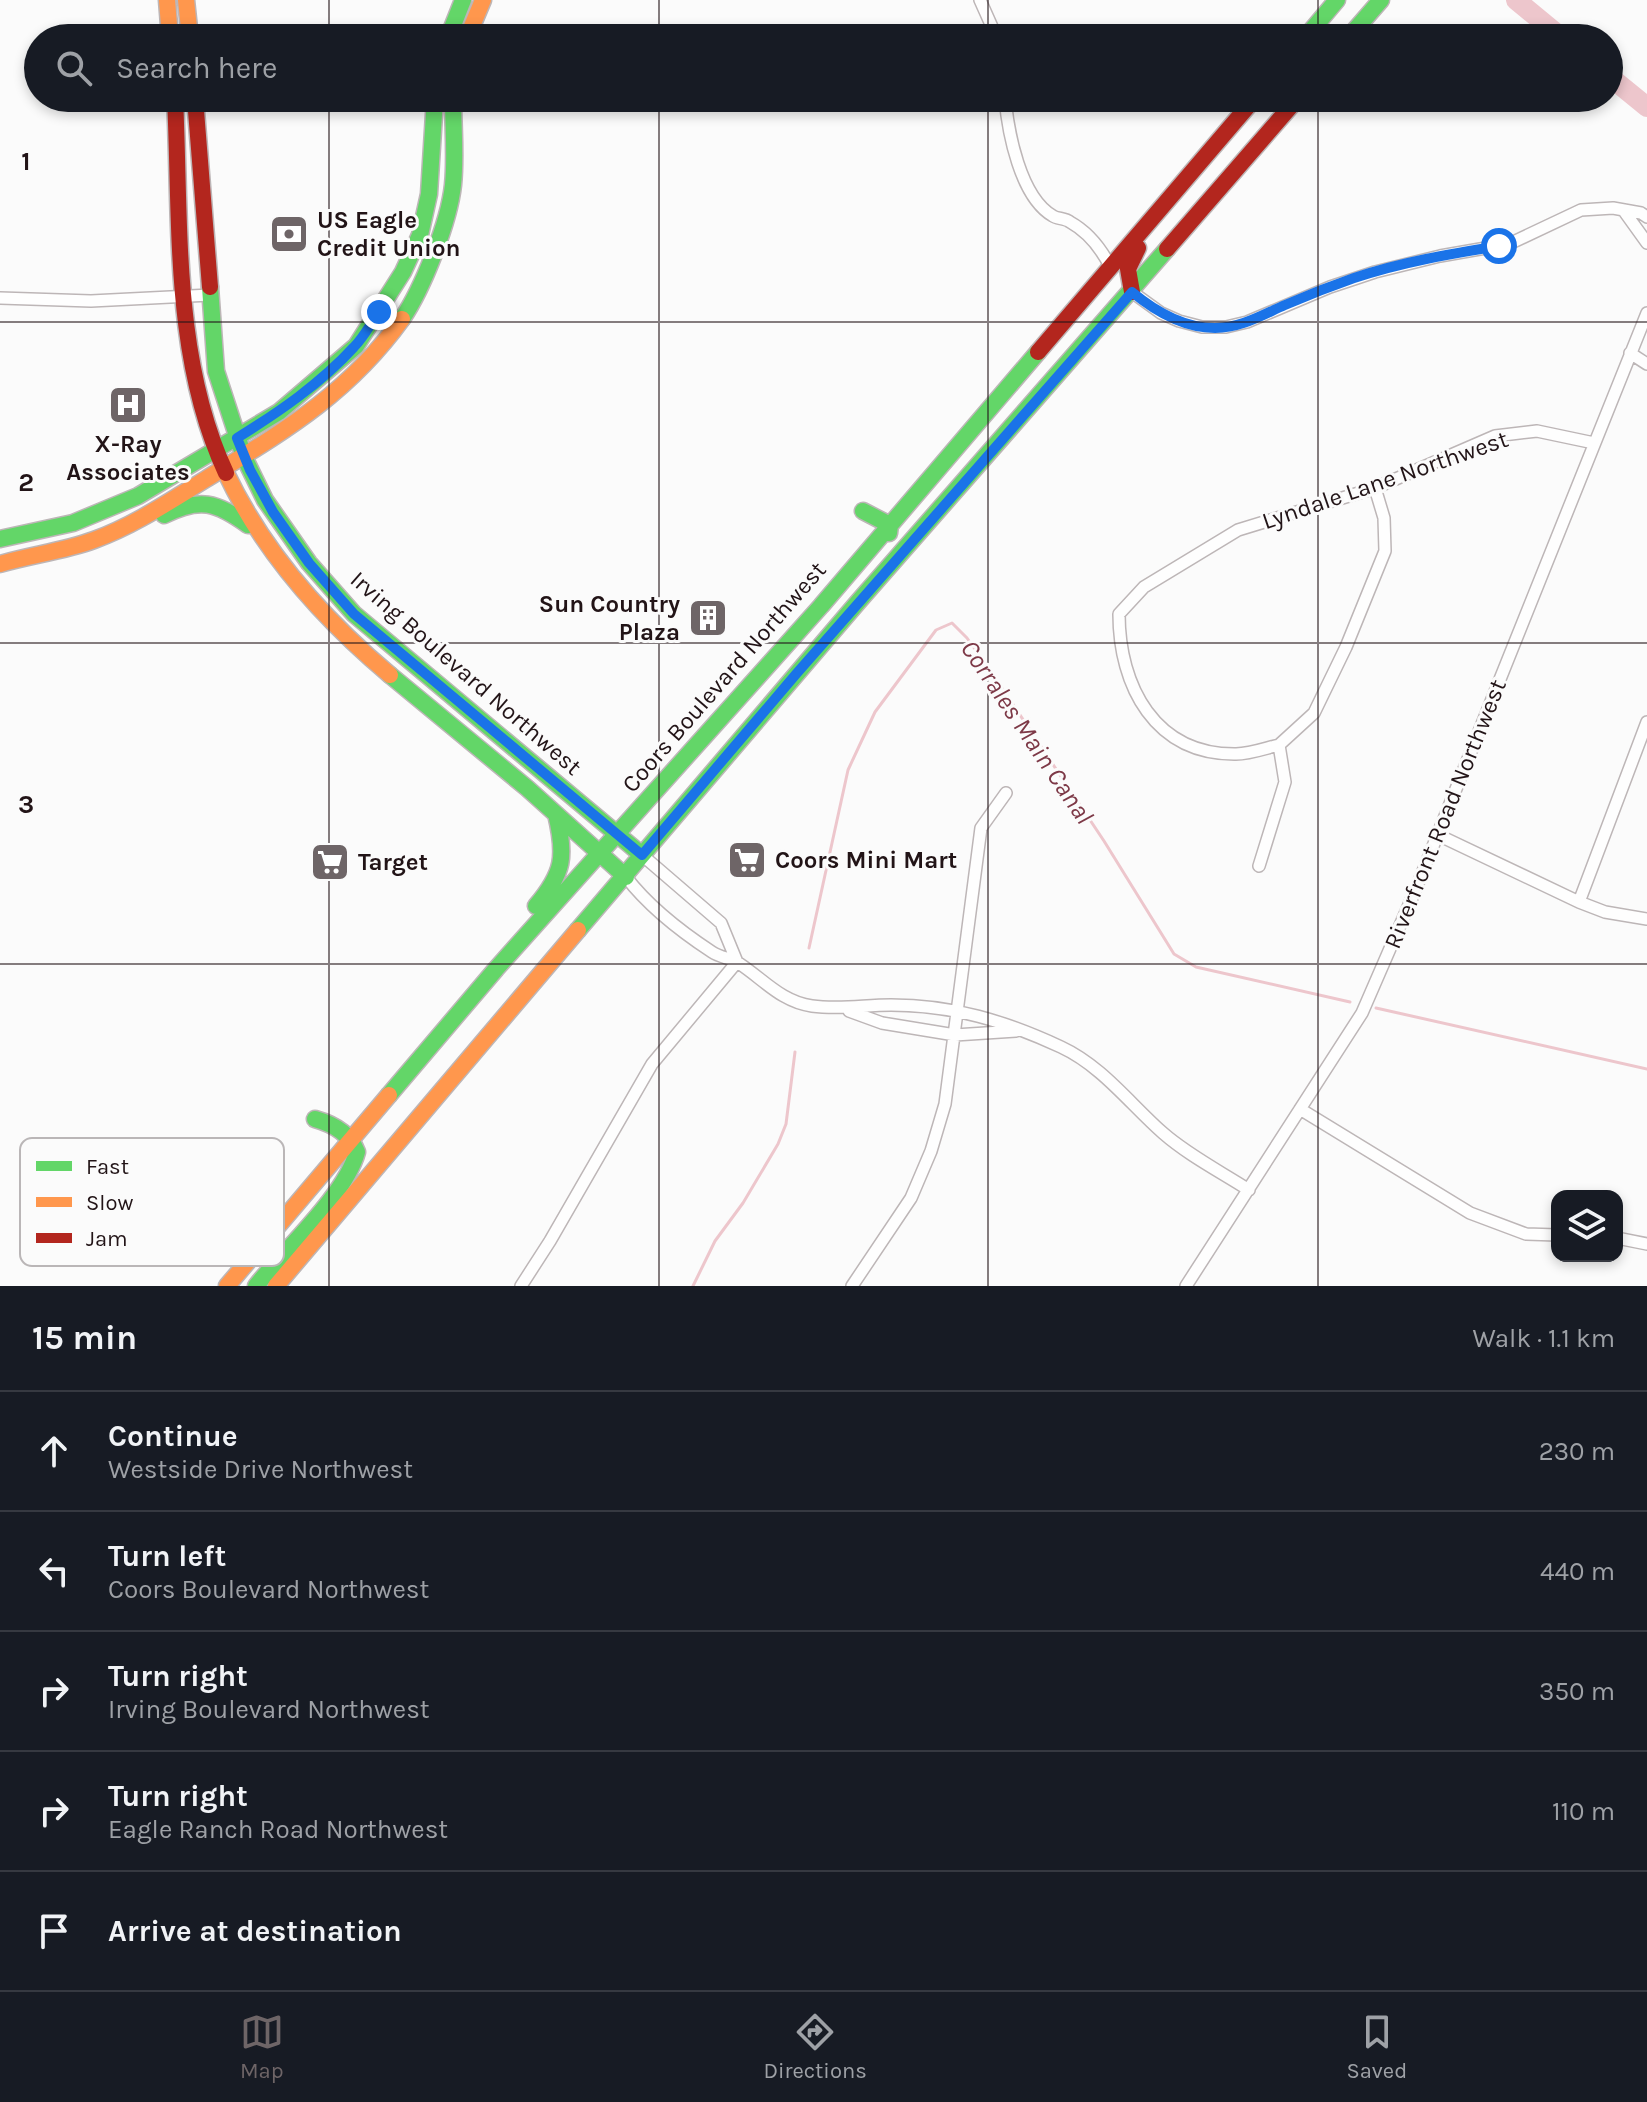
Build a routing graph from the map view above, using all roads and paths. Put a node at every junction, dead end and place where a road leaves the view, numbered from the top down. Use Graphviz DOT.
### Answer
graph roads {
  1 [pos="167,0"];
  2 [pos="186,0"];
  3 [pos="463,0"];
  4 [pos="483,0"];
  5 [pos="980,0"];
  6 [pos="1337,0"];
  7 [pos="1381,0"];
  8 [pos="169,24"];
  9 [pos="189,24"];
  10 [pos="454,24"];
  11 [pos="473,24"];
  12 [pos="991,24"];
  13 [pos="1317,24"];
  14 [pos="1360,24"];
  15 [pos="176,112"];
  16 [pos="196,112"];
  17 [pos="434,112"];
  18 [pos="453,112"];
  19 [pos="1007,112"];
  20 [pos="1243,112"];
  21 [pos="1250,112"];
  22 [pos="1286,112"];
  23 [pos="1624,211"];
  24 [pos="1647,217"];
  25 [pos="1647,243"];
  26 [pos="1111,268"];
  27 [pos="1132,292"];
  28 [pos="210,295"];
  29 [pos="186,296"];
  30 [pos="0,298"];
  31 [pos="1647,313"];
  32 [pos="1630,353"];
  33 [pos="1647,364"];
  34 [pos="237,438"];
  35 [pos="1001,441"];
  36 [pos="1594,443"];
  37 [pos="215,450"];
  38 [pos="244,457"];
  39 [pos="222,469"];
  40 [pos="1375,488"];
  41 [pos="863,511"];
  42 [pos="890,525"];
  43 [pos="253,529"];
  44 [pos="0,539"];
  45 [pos="70,547"];
  46 [pos="0,564"];
  47 [pos="830,635"];
  48 [pos="1647,722"];
  49 [pos="1279,745"];
  50 [pos="1006,793"];
  51 [pos="556,814"];
  52 [pos="618,834"];
  53 [pos="1438,835"];
  54 [pos="600,852"];
  55 [pos="642,855"];
  56 [pos="1259,866"];
  57 [pos="626,877"];
  58 [pos="1579,902"];
  59 [pos="1647,919"];
  60 [pos="737,962"];
  61 [pos="496,969"];
  62 [pos="845,1010"];
  63 [pos="958,1010"];
  64 [pos="1021,1031"];
  65 [pos="955,1035"];
  66 [pos="1300,1109"];
  67 [pos="315,1119"];
  68 [pos="351,1140"];
  69 [pos="1249,1190"];
  70 [pos="284,1219"];
  71 [pos="1551,1235"];
  72 [pos="1623,1239"];
  73 [pos="1647,1244"];
  74 [pos="284,1253"];
  75 [pos="244,1266"];
  76 [pos="273,1266"];
  77 [pos="227,1286"];
  78 [pos="256,1286"];
  79 [pos="276,1286"];
  80 [pos="521,1286"];
  81 [pos="852,1286"];
  82 [pos="1186,1286"];
  1 -- 8 [label="main road"];
  2 -- 9 [label="main road"];
  3 -- 10 [label="main road"];
  4 -- 11 [label="main road"];
  5 -- 12 [label="street"];
  6 -- 13 [label="main road"];
  7 -- 14 [label="main road"];
  15 -- 29 [label="main road, Irving Boulevard Northwest"];
  16 -- 28 [label="main road, Irving Boulevard Northwest"];
  17 -- 34 [label="main road"];
  18 -- 38 [label="main road"];
  19 -- 26 [label="street"];
  20 -- 26 [label="main road, Coors Boulevard Northwest"];
  21 -- 27 [label="main road"];
  22 -- 27 [label="main road"];
  23 -- 24 [label="street"];
  23 -- 25 [label="street"];
  23 -- 27 [label="street"];
  26 -- 35 [label="main road"];
  26 -- 42 [label="main road, Coors Boulevard Northwest"];
  27 -- 35 [label="main road"];
  28 -- 29 [label="street"];
  28 -- 34 [label="main road, Irving Boulevard Northwest"];
  29 -- 30 [label="street"];
  29 -- 37 [label="main road, Irving Boulevard Northwest"];
  31 -- 32 [label="street, Riverfront Road Northwest"];
  32 -- 33 [label="street"];
  32 -- 36 [label="street, Riverfront Road Northwest"];
  34 -- 37 [label="main road"];
  34 -- 38 [label="main road, Irving Boulevard Northwest"];
  35 -- 47 [label="main road"];
  36 -- 40 [label="street, Lyndale Lane Northwest"];
  36 -- 53 [label="street, Riverfront Road Northwest"];
  37 -- 39 [label="main road, Irving Boulevard Northwest"];
  37 -- 44 [label="main road"];
  38 -- 39 [label="main road"];
  38 -- 52 [label="main road, Irving Boulevard Northwest"];
  39 -- 43 [label="main road, Irving Boulevard Northwest"];
  39 -- 45 [label="main road"];
  40 -- 49 [label="street"];
  40 -- 49 [label="street, Lyndale Lane Northwest"];
  41 -- 42 [label="main road"];
  42 -- 47 [label="main road"];
  42 -- 52 [label="main road, Coors Boulevard Northwest"];
  43 -- 45 [label="main road"];
  43 -- 51 [label="main road, Irving Boulevard Northwest"];
  45 -- 46 [label="main road"];
  47 -- 55 [label="main road"];
  48 -- 58 [label="street"];
  49 -- 56 [label="street"];
  50 -- 63 [label="street"];
  51 -- 54 [label="main road, Irving Boulevard Northwest"];
  51 -- 61 [label="main road"];
  52 -- 54 [label="main road, Coors Boulevard Northwest"];
  52 -- 55 [label="main road, Irving Boulevard Northwest"];
  53 -- 58 [label="street"];
  53 -- 66 [label="street, Riverfront Road Northwest"];
  54 -- 57 [label="main road, Irving Boulevard Northwest"];
  54 -- 61 [label="main road, Coors Boulevard Northwest"];
  55 -- 57 [label="main road"];
  55 -- 60 [label="street, Irving Boulevard Northwest"];
  57 -- 60 [label="street, Irving Boulevard Northwest"];
  57 -- 79 [label="main road"];
  58 -- 59 [label="street"];
  60 -- 62 [label="street"];
  60 -- 80 [label="street"];
  61 -- 68 [label="main road, Coors Boulevard Northwest"];
  62 -- 63 [label="street"];
  62 -- 65 [label="street"];
  63 -- 64 [label="street"];
  63 -- 65 [label="street"];
  64 -- 65 [label="street"];
  64 -- 69 [label="street"];
  65 -- 81 [label="street"];
  66 -- 69 [label="street, Riverfront Road Northwest"];
  66 -- 71 [label="street"];
  67 -- 68 [label="main road"];
  68 -- 70 [label="main road, Coors Boulevard Northwest"];
  68 -- 74 [label="main road"];
  69 -- 82 [label="street, Riverfront Road Northwest"];
  72 -- 73 [label="street"];
  75 -- 77 [label="main road, Coors Boulevard Northwest"];
  76 -- 78 [label="main road"];
}
